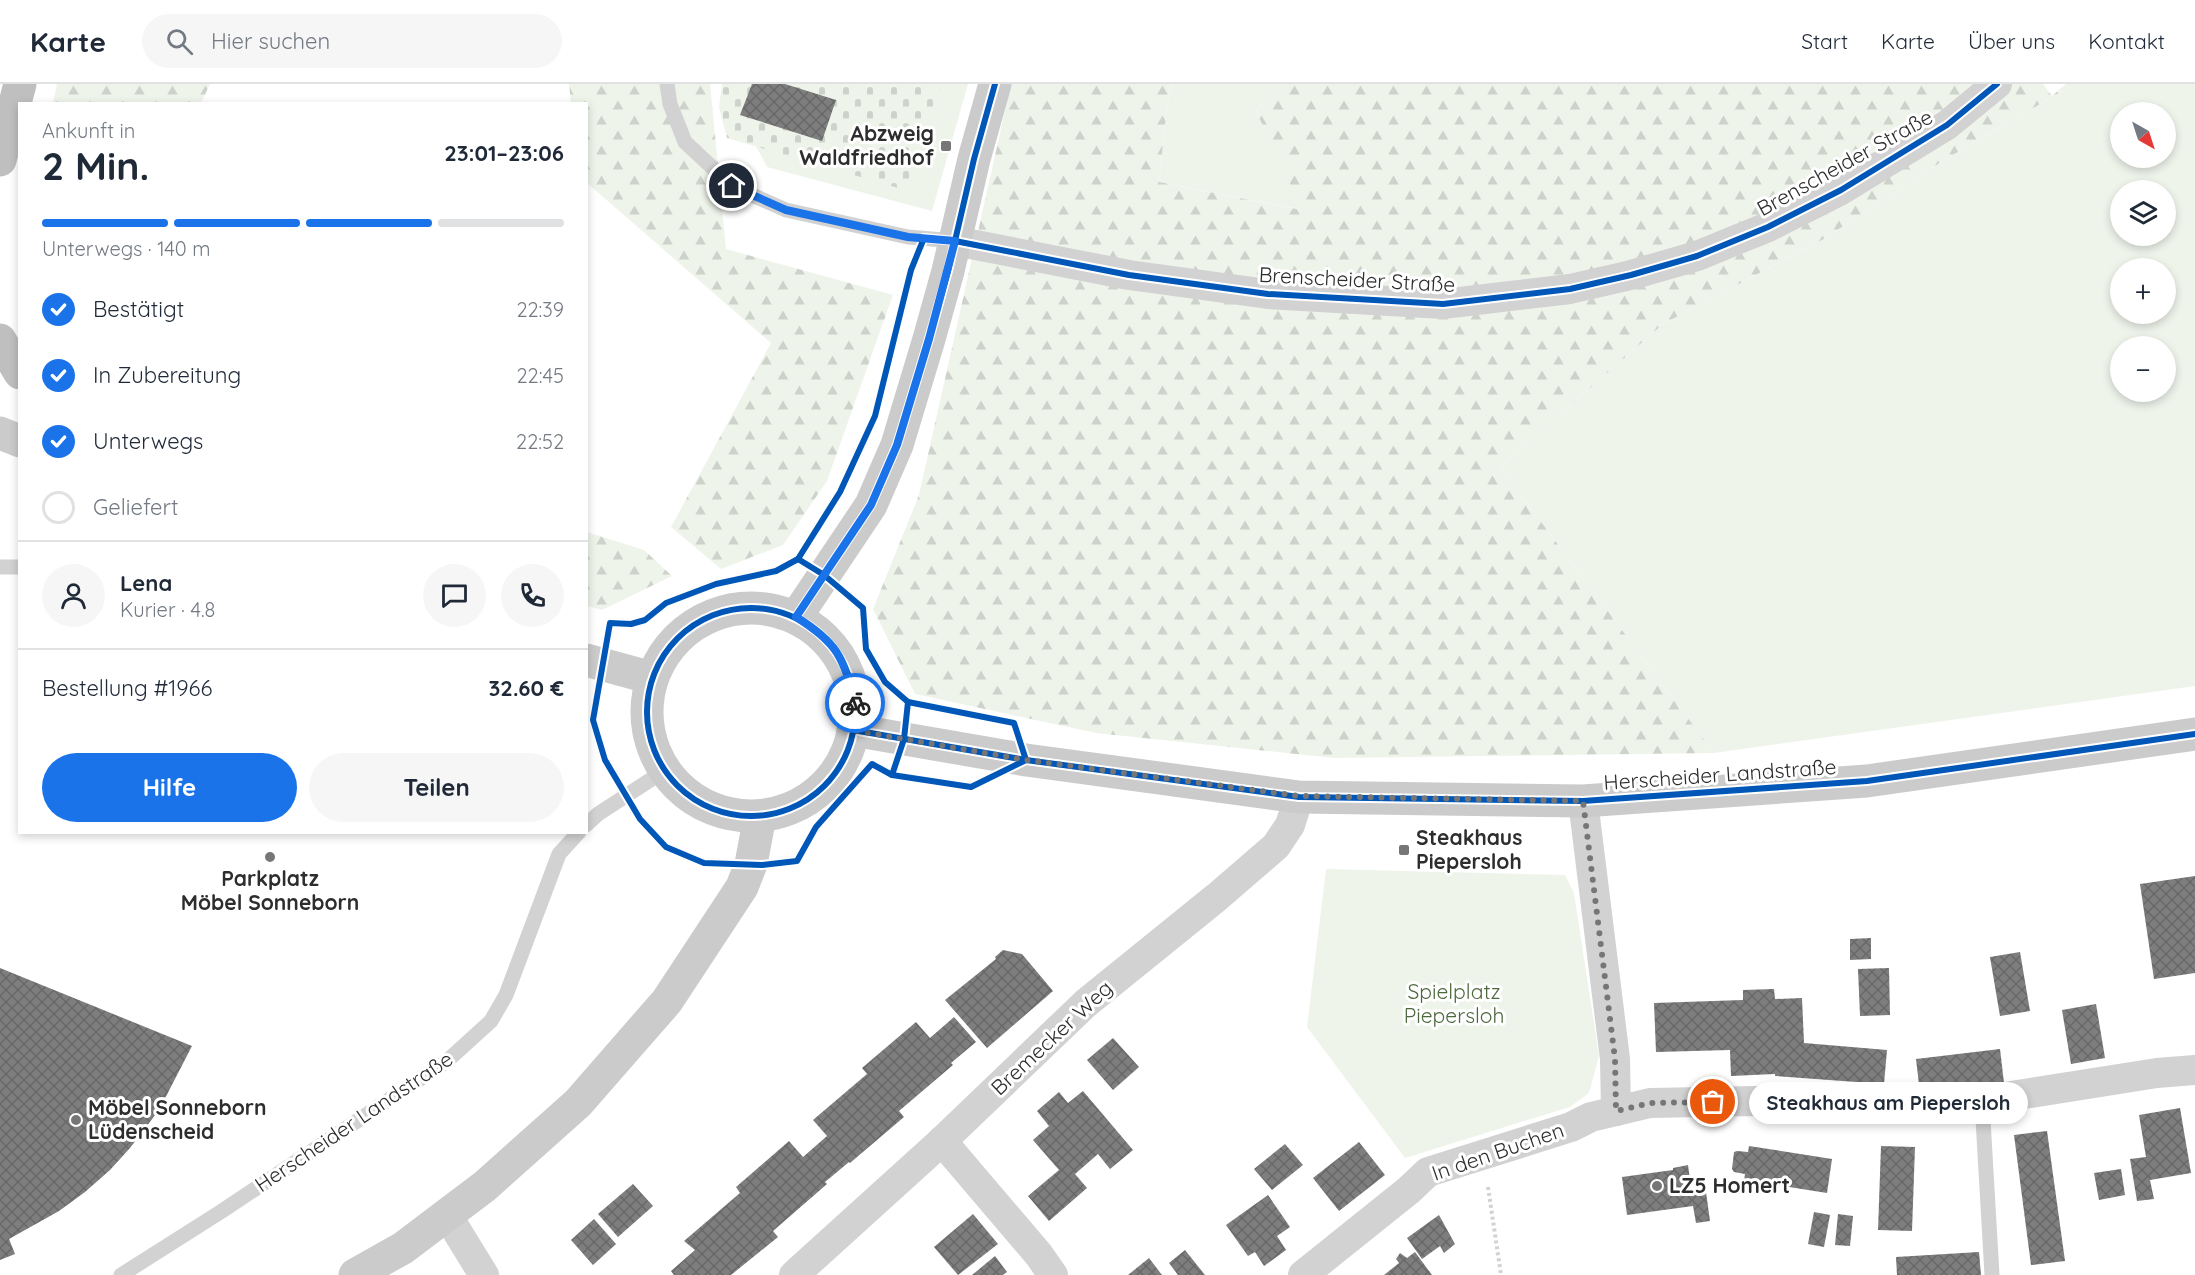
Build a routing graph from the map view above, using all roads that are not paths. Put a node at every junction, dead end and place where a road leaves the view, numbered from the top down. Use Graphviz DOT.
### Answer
graph roads {
  1 [pos="20,84"];
  2 [pos="667,84"];
  3 [pos="995,84"];
  4 [pos="1996,84"];
  5 [pos="0,160"];
  6 [pos="955,241"];
  7 [pos="0,340"];
  8 [pos="18,370"];
  9 [pos="0,433"];
  10 [pos="18,440"];
  11 [pos="0,567"];
  12 [pos="18,567"];
  13 [pos="796,617"];
  14 [pos="588,661"];
  15 [pos="652,678"];
  16 [pos="852,730"];
  17 [pos="2195,734"];
  18 [pos="664,771"];
  19 [pos="626,796"];
  20 [pos="1299,796"];
  21 [pos="1583,801"];
  22 [pos="588,808"];
  23 [pos="760,816"];
  24 [pos="588,823"];
  25 [pos="577,834"];
  26 [pos="2195,1070"];
  27 [pos="1982,1102"];
  28 [pos="1616,1111"];
  29 [pos="942,1141"];
  30 [pos="447,1215"];
  31 [pos="121,1275"];
  32 [pos="355,1275"];
  33 [pos="484,1275"];
  34 [pos="794,1275"];
  35 [pos="1053,1275"];
  36 [pos="1303,1275"];
  37 [pos="1992,1275"];
  1 -- 5 [label="highway"];
  2 -- 6 [label="lane"];
  3 -- 6 [label="main road"];
  4 -- 6 [label="street, Brenscheider Straße"];
  6 -- 13 [label="main road"];
  7 -- 8 [label="highway"];
  9 -- 10 [label="main road"];
  11 -- 12 [label="lane"];
  13 -- 15 [label="main road"];
  13 -- 16 [label="main road"];
  14 -- 15 [label="main road"];
  15 -- 18 [label="main road"];
  16 -- 20 [label="main road, Herscheider Landstraße"];
  16 -- 23 [label="main road"];
  17 -- 21 [label="main road, Herscheider Landstraße"];
  18 -- 19 [label="lane"];
  18 -- 23 [label="main road"];
  19 -- 22 [label="lane"];
  19 -- 24 [label="lane"];
  20 -- 21 [label="main road, Herscheider Landstraße"];
  20 -- 29 [label="street, Bremecker Weg"];
  21 -- 28 [label="street"];
  23 -- 30 [label="main road"];
  25 -- 31 [label="lane, Herscheider Landstraße"];
  26 -- 27 [label="street, In den Buchen"];
  27 -- 28 [label="street, In den Buchen"];
  27 -- 37 [label="lane"];
  28 -- 36 [label="street, In den Buchen"];
  29 -- 34 [label="street, Bremecker Weg"];
  29 -- 35 [label="street"];
  30 -- 32 [label="main road"];
  30 -- 33 [label="street"];
}
